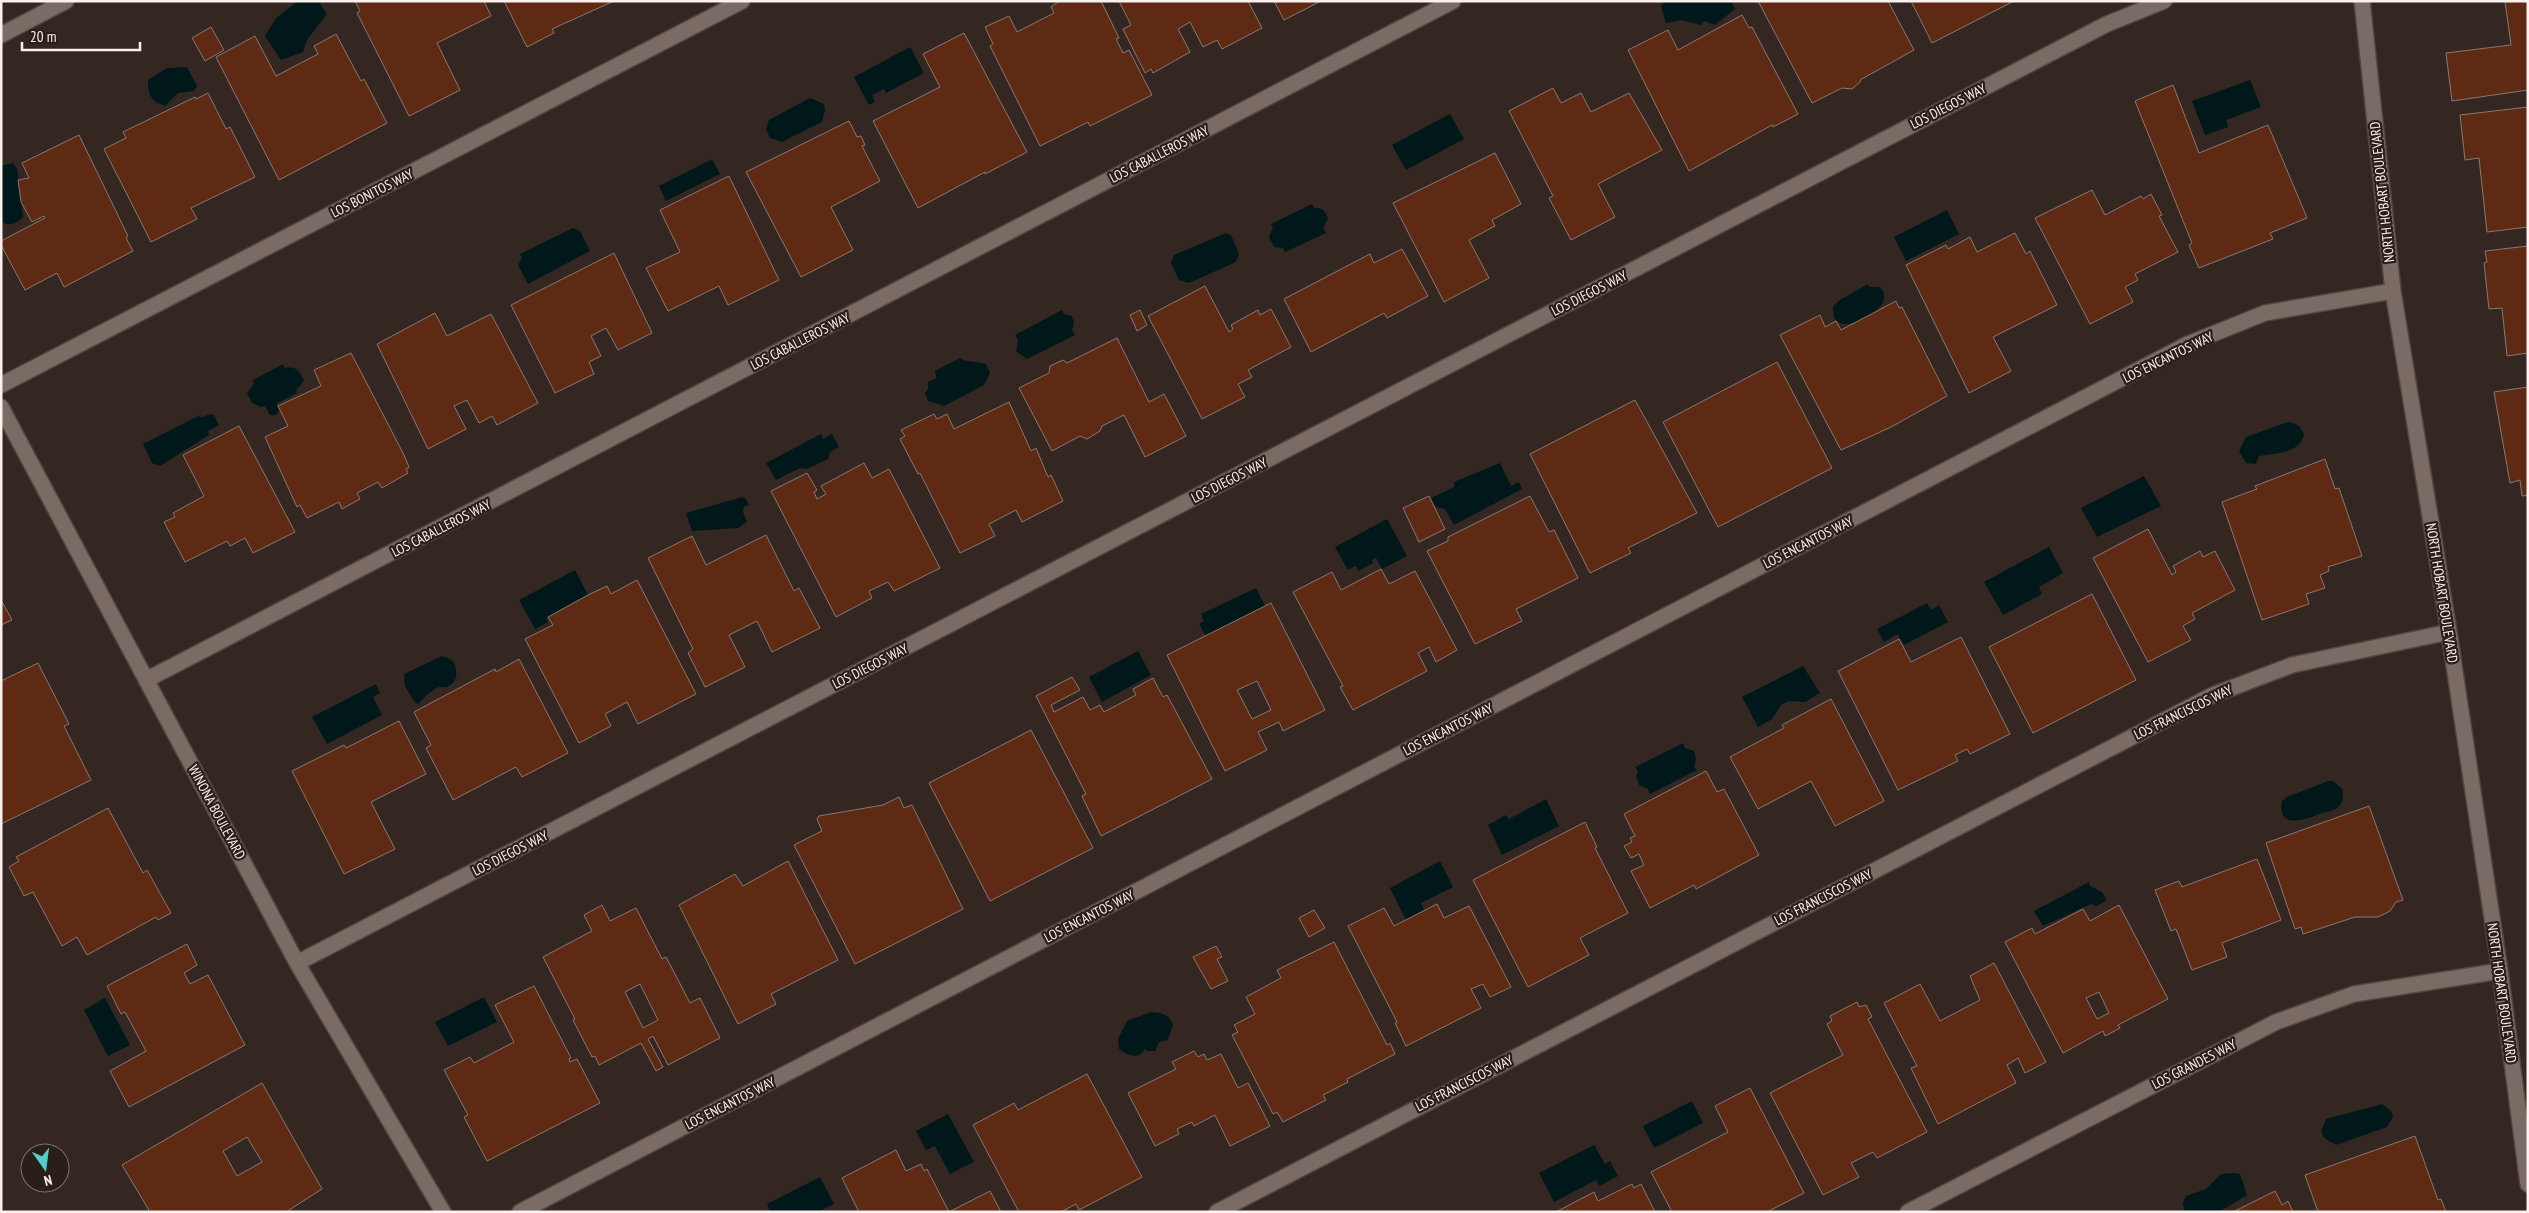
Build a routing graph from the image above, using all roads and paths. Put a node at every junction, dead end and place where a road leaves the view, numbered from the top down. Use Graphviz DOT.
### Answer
graph roads {
  1 [pos="66,1"];
  2 [pos="742,1"];
  3 [pos="1453,1"];
  4 [pos="2164,1"];
  5 [pos="2362,1"];
  6 [pos="1,35"];
  7 [pos="2393,291"];
  8 [pos="1,385"];
  9 [pos="1,406"];
  10 [pos="2448,632"];
  11 [pos="146,680"];
  12 [pos="297,963"];
  13 [pos="2500,971"];
  14 [pos="2528,1184"];
  15 [pos="443,1212"];
  16 [pos="520,1212"];
  17 [pos="1217,1212"];
  18 [pos="1908,1212"];
  1 -- 6 [label="street"];
  2 -- 8 [label="street, LOS BONITOS WAY"];
  3 -- 11 [label="street, LOS CABALLEROS WAY"];
  4 -- 12 [label="street, LOS DIEGOS WAY"];
  5 -- 7 [label="street, NORTH HOBART BOULEVARD"];
  7 -- 10 [label="street, NORTH HOBART BOULEVARD"];
  7 -- 16 [label="street, LOS ENCANTOS WAY"];
  9 -- 11 [label="street, WINONA BOULEVARD"];
  10 -- 13 [label="street, NORTH HOBART BOULEVARD"];
  10 -- 17 [label="street, LOS FRANCISCOS WAY"];
  11 -- 12 [label="street, WINONA BOULEVARD"];
  12 -- 15 [label="street, WINONA BOULEVARD"];
  13 -- 14 [label="street, NORTH HOBART BOULEVARD"];
  13 -- 18 [label="street, LOS GRANDES WAY"];
}
